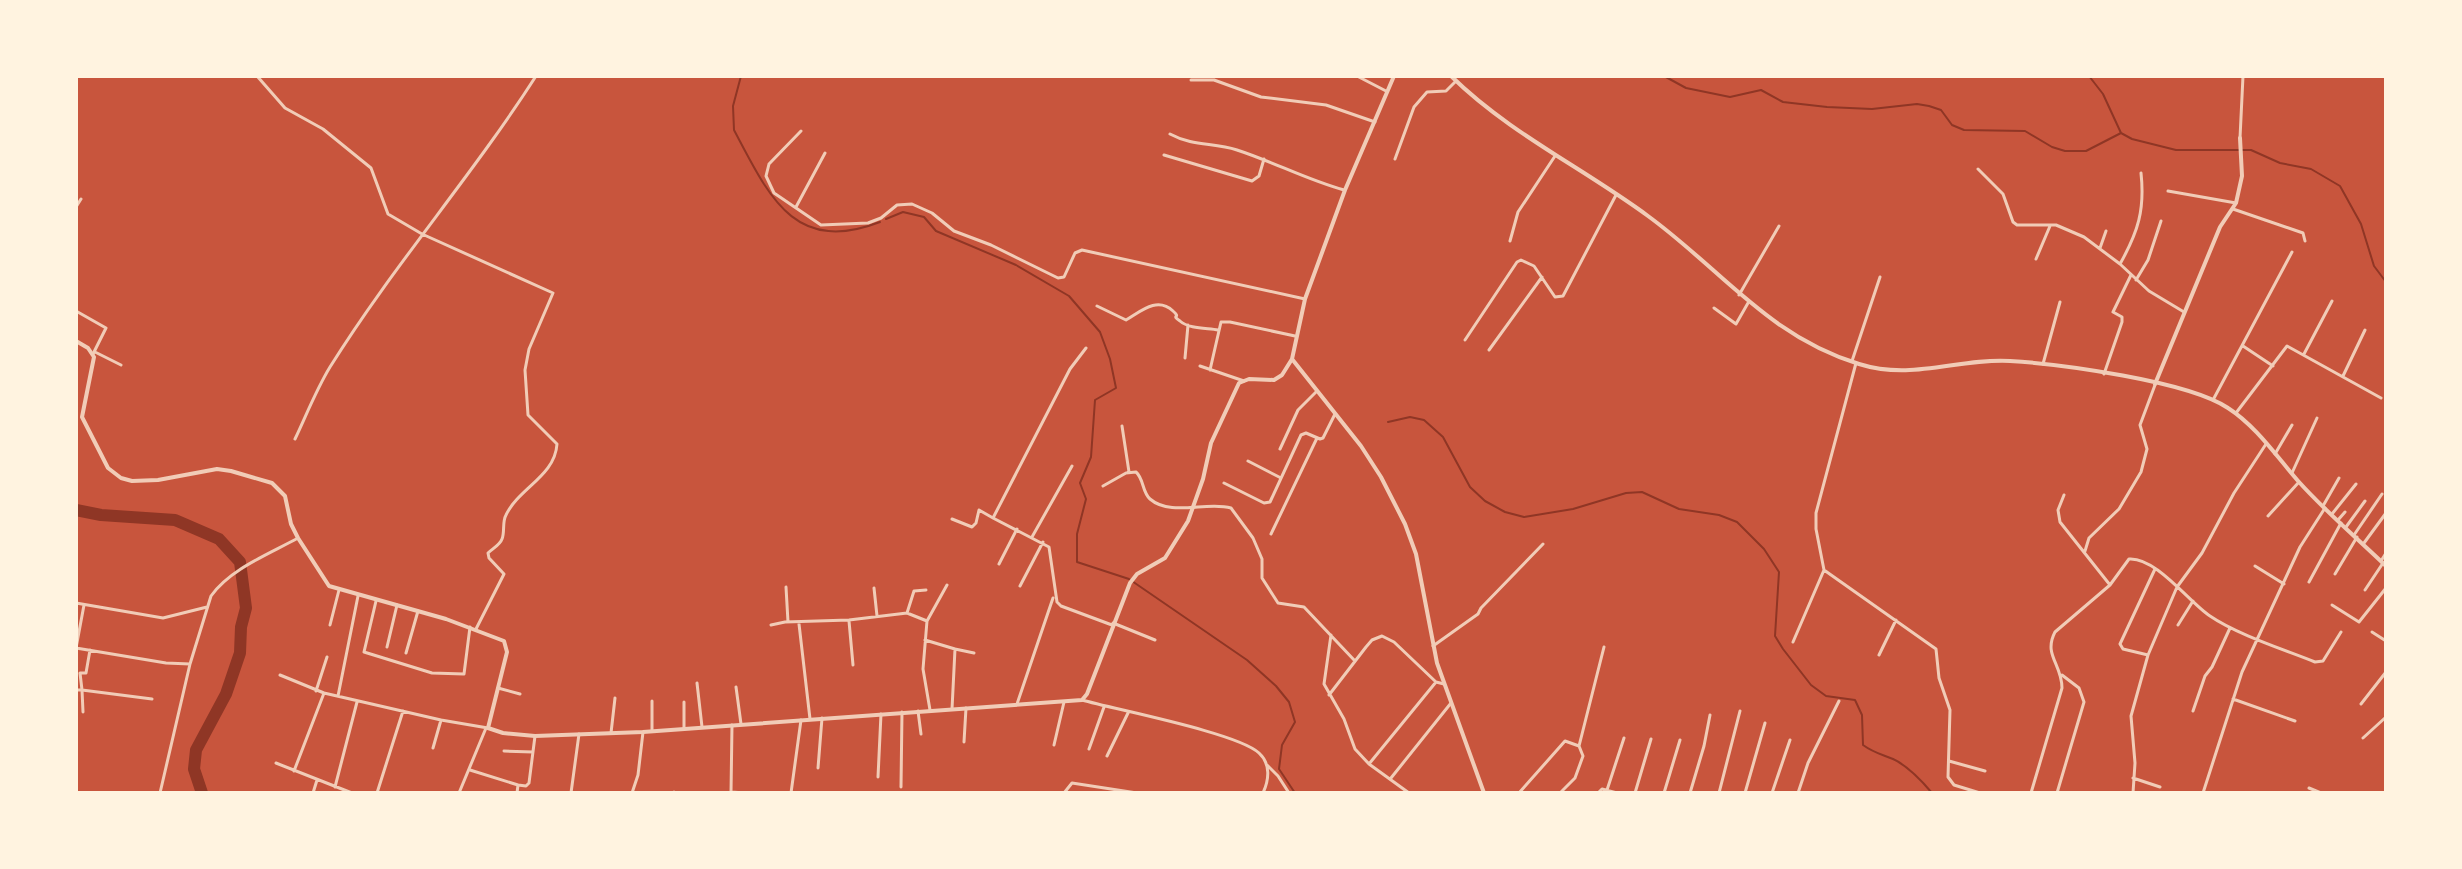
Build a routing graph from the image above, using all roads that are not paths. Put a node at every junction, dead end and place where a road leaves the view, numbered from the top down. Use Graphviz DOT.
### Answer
graph roads {
  1 [pos="257,76"];
  2 [pos="536,76"];
  3 [pos="1357,76"];
  4 [pos="1394,76"];
  5 [pos="1451,76"];
  6 [pos="2243,76"];
  7 [pos="1191,80"];
  8 [pos="1456,81"];
  9 [pos="1387,92"];
  10 [pos="1375,122"];
  11 [pos="801,131"];
  12 [pos="1170,134"];
  13 [pos="2240,138"];
  14 [pos="825,153"];
  15 [pos="1164,155"];
  16 [pos="1555,156"];
  17 [pos="1264,159"];
  18 [pos="1395,159"];
  19 [pos="1978,169"];
  20 [pos="2141,173"];
  21 [pos="1345,190"];
  22 [pos="2168,191"];
  23 [pos="1616,195"];
  24 [pos="81,199"];
  25 [pos="2236,203"];
  26 [pos="76,207"];
  27 [pos="796,207"];
  28 [pos="2233,209"];
  29 [pos="2161,221"];
  30 [pos="1779,226"];
  31 [pos="2050,226"];
  32 [pos="2106,231"];
  33 [pos="422,234"];
  34 [pos="1510,241"];
  35 [pos="2305,241"];
  36 [pos="2100,248"];
  37 [pos="2292,252"];
  38 [pos="2036,259"];
  39 [pos="2120,264"];
  40 [pos="2131,275"];
  41 [pos="1542,277"];
  42 [pos="1880,277"];
  43 [pos="2136,280"];
  44 [pos="1739,295"];
  45 [pos="1305,299"];
  46 [pos="2332,301"];
  47 [pos="2060,302"];
  48 [pos="1748,303"];
  49 [pos="1097,306"];
  50 [pos="1714,308"];
  51 [pos="76,311"];
  52 [pos="2184,312"];
  53 [pos="1188,325"];
  54 [pos="1218,330"];
  55 [pos="2365,330"];
  56 [pos="1295,336"];
  57 [pos="1465,340"];
  58 [pos="76,341"];
  59 [pos="2242,345"];
  60 [pos="1086,348"];
  61 [pos="1489,350"];
  62 [pos="94,353"];
  63 [pos="2304,354"];
  64 [pos="1185,358"];
  65 [pos="1292,359"];
  66 [pos="1854,362"];
  67 [pos="2043,364"];
  68 [pos="121,365"];
  69 [pos="1200,366"];
  70 [pos="2273,366"];
  71 [pos="1210,370"];
  72 [pos="2104,374"];
  73 [pos="2343,376"];
  74 [pos="1244,381"];
  75 [pos="2155,384"];
  76 [pos="1316,392"];
  77 [pos="2381,398"];
  78 [pos="2213,400"];
  79 [pos="2236,413"];
  80 [pos="1335,414"];
  81 [pos="2317,418"];
  82 [pos="83,421"];
  83 [pos="76,423"];
  84 [pos="2292,425"];
  85 [pos="1122,426"];
  86 [pos="1317,438"];
  87 [pos="295,439"];
  88 [pos="2266,444"];
  89 [pos="1280,449"];
  90 [pos="2275,454"];
  91 [pos="1248,461"];
  92 [pos="1072,466"];
  93 [pos="1129,472"];
  94 [pos="2292,473"];
  95 [pos="1281,478"];
  96 [pos="2339,478"];
  97 [pos="2299,482"];
  98 [pos="1224,483"];
  99 [pos="2356,484"];
  100 [pos="1103,486"];
  101 [pos="2382,494"];
  102 [pos="2064,495"];
  103 [pos="2365,501"];
  104 [pos="1194,507"];
  105 [pos="2324,507"];
  106 [pos="2345,512"];
  107 [pos="2386,513"];
  108 [pos="2332,514"];
  109 [pos="2268,516"];
  110 [pos="993,518"];
  111 [pos="952,519"];
  112 [pos="2342,523"];
  113 [pos="1017,529"];
  114 [pos="1271,534"];
  115 [pos="2355,536"];
  116 [pos="1032,537"];
  117 [pos="298,538"];
  118 [pos="1043,542"];
  119 [pos="2364,543"];
  120 [pos="1543,544"];
  121 [pos="2085,551"];
  122 [pos="2386,553"];
  123 [pos="2383,563"];
  124 [pos="999,564"];
  125 [pos="2255,566"];
  126 [pos="2155,569"];
  127 [pos="1824,570"];
  128 [pos="2335,574"];
  129 [pos="2309,582"];
  130 [pos="2284,584"];
  131 [pos="947,585"];
  132 [pos="2110,585"];
  133 [pos="1020,586"];
  134 [pos="786,587"];
  135 [pos="2177,587"];
  136 [pos="874,588"];
  137 [pos="2386,588"];
  138 [pos="339,590"];
  139 [pos="926,590"];
  140 [pos="2365,590"];
  141 [pos="358,596"];
  142 [pos="1054,596"];
  143 [pos="376,600"];
  144 [pos="2193,601"];
  145 [pos="76,603"];
  146 [pos="84,605"];
  147 [pos="397,605"];
  148 [pos="2332,605"];
  149 [pos="207,607"];
  150 [pos="418,611"];
  151 [pos="907,613"];
  152 [pos="877,616"];
  153 [pos="849,620"];
  154 [pos="1896,620"];
  155 [pos="927,621"];
  156 [pos="788,622"];
  157 [pos="799,623"];
  158 [pos="1113,624"];
  159 [pos="330,625"];
  160 [pos="771,625"];
  161 [pos="2178,625"];
  162 [pos="2231,626"];
  163 [pos="473,628"];
  164 [pos="2341,632"];
  165 [pos="2372,632"];
  166 [pos="1331,635"];
  167 [pos="2258,638"];
  168 [pos="925,640"];
  169 [pos="1155,640"];
  170 [pos="2386,641"];
  171 [pos="1793,642"];
  172 [pos="1433,646"];
  173 [pos="387,647"];
  174 [pos="1604,647"];
  175 [pos="76,648"];
  176 [pos="955,649"];
  177 [pos="90,650"];
  178 [pos="406,653"];
  179 [pos="974,653"];
  180 [pos="1879,655"];
  181 [pos="2148,655"];
  182 [pos="327,657"];
  183 [pos="1355,661"];
  184 [pos="190,664"];
  185 [pos="853,665"];
  186 [pos="2386,672"];
  187 [pos="2061,674"];
  188 [pos="280,675"];
  189 [pos="1436,682"];
  190 [pos="697,683"];
  191 [pos="1444,684"];
  192 [pos="736,687"];
  193 [pos="498,688"];
  194 [pos="79,690"];
  195 [pos="316,691"];
  196 [pos="324,693"];
  197 [pos="520,694"];
  198 [pos="1329,695"];
  199 [pos="338,696"];
  200 [pos="615,698"];
  201 [pos="152,699"];
  202 [pos="2233,699"];
  203 [pos="1082,700"];
  204 [pos="357,701"];
  205 [pos="652,701"];
  206 [pos="1064,701"];
  207 [pos="1839,701"];
  208 [pos="684,702"];
  209 [pos="1451,703"];
  210 [pos="1017,704"];
  211 [pos="2361,704"];
  212 [pos="1104,706"];
  213 [pos="966,708"];
  214 [pos="952,709"];
  215 [pos="930,710"];
  216 [pos="403,711"];
  217 [pos="918,711"];
  218 [pos="1740,711"];
  219 [pos="2193,711"];
  220 [pos="83,712"];
  221 [pos="902,712"];
  222 [pos="1128,713"];
  223 [pos="881,714"];
  224 [pos="1710,715"];
  225 [pos="2386,717"];
  226 [pos="822,718"];
  227 [pos="810,719"];
  228 [pos="441,720"];
  229 [pos="801,720"];
  230 [pos="2295,721"];
  231 [pos="1765,723"];
  232 [pos="741,724"];
  233 [pos="732,725"];
  234 [pos="702,727"];
  235 [pos="487,728"];
  236 [pos="684,729"];
  237 [pos="652,731"];
  238 [pos="643,732"];
  239 [pos="611,733"];
  240 [pos="579,734"];
  241 [pos="921,734"];
  242 [pos="535,736"];
  243 [pos="1624,738"];
  244 [pos="2363,738"];
  245 [pos="1651,739"];
  246 [pos="1680,740"];
  247 [pos="1790,740"];
  248 [pos="964,742"];
  249 [pos="1054,745"];
  250 [pos="1579,746"];
  251 [pos="433,748"];
  252 [pos="1089,749"];
  253 [pos="504,751"];
  254 [pos="533,752"];
  255 [pos="1107,756"];
  256 [pos="1949,761"];
  257 [pos="276,763"];
  258 [pos="1369,764"];
  259 [pos="1267,765"];
  260 [pos="818,768"];
  261 [pos="470,770"];
  262 [pos="294,771"];
  263 [pos="1985,771"];
  264 [pos="878,777"];
  265 [pos="2133,778"];
  266 [pos="1390,779"];
  267 [pos="317,780"];
  268 [pos="518,785"];
  269 [pos="335,787"];
  270 [pos="901,787"];
  271 [pos="2160,787"];
  272 [pos="2309,788"];
  273 [pos="1602,791"];
  274 [pos="731,792"];
  275 [pos="160,793"];
  276 [pos="313,793"];
  277 [pos="352,793"];
  278 [pos="377,793"];
  279 [pos="459,793"];
  280 [pos="517,793"];
  281 [pos="572,793"];
  282 [pos="632,793"];
  283 [pos="745,793"];
  284 [pos="791,793"];
  285 [pos="1064,793"];
  286 [pos="1137,793"];
  287 [pos="1263,793"];
  288 [pos="1289,793"];
  289 [pos="1409,793"];
  290 [pos="1484,793"];
  291 [pos="1519,793"];
  292 [pos="1560,793"];
  293 [pos="1617,793"];
  294 [pos="1635,793"];
  295 [pos="1664,793"];
  296 [pos="1690,793"];
  297 [pos="1719,793"];
  298 [pos="1745,793"];
  299 [pos="1772,793"];
  300 [pos="1798,793"];
  301 [pos="1980,793"];
  302 [pos="2031,793"];
  303 [pos="2057,793"];
  304 [pos="2133,793"];
  305 [pos="2203,793"];
  306 [pos="2321,793"];
  1 -- 33 [label="street"];
  2 -- 33 [label="street"];
  3 -- 9 [label="street"];
  4 -- 9 [label="street"];
  5 -- 8 [label="street"];
  6 -- 13 [label="street"];
  7 -- 10 [label="street"];
  8 -- 16 [label="street"];
  8 -- 18 [label="street"];
  9 -- 10 [label="street"];
  10 -- 21 [label="street"];
  11 -- 27 [label="street"];
  12 -- 17 [label="street"];
  13 -- 25 [label="street"];
  14 -- 27 [label="street"];
  15 -- 17 [label="street"];
  16 -- 23 [label="street"];
  16 -- 34 [label="street"];
  17 -- 21 [label="street"];
  19 -- 31 [label="street"];
  20 -- 39 [label="street"];
  21 -- 45 [label="street"];
  22 -- 25 [label="street"];
  23 -- 41 [label="street"];
  23 -- 44 [label="street"];
  24 -- 26 [label="street"];
  25 -- 28 [label="street"];
  27 -- 45 [label="street"];
  28 -- 35 [label="street"];
  28 -- 52 [label="street"];
  29 -- 43 [label="street"];
  30 -- 44 [label="street"];
  31 -- 36 [label="street"];
  31 -- 38 [label="street"];
  32 -- 36 [label="street"];
  33 -- 87 [label="street"];
  33 -- 163 [label="street"];
  36 -- 39 [label="street"];
  37 -- 59 [label="street"];
  39 -- 40 [label="street"];
  40 -- 43 [label="street"];
  40 -- 72 [label="street"];
  41 -- 57 [label="street"];
  41 -- 61 [label="street"];
  42 -- 66 [label="street"];
  43 -- 52 [label="street"];
  44 -- 48 [label="street"];
  45 -- 56 [label="street"];
  46 -- 63 [label="street"];
  47 -- 67 [label="street"];
  48 -- 50 [label="street"];
  48 -- 66 [label="street"];
  49 -- 53 [label="street"];
  51 -- 62 [label="street"];
  52 -- 75 [label="street"];
  53 -- 54 [label="street"];
  53 -- 64 [label="street"];
  54 -- 56 [label="street"];
  54 -- 71 [label="street"];
  55 -- 73 [label="street"];
  56 -- 65 [label="street"];
  58 -- 62 [label="street"];
  59 -- 70 [label="street"];
  59 -- 78 [label="street"];
  60 -- 110 [label="street"];
  62 -- 68 [label="street"];
  62 -- 82 [label="street"];
  63 -- 70 [label="street"];
  63 -- 73 [label="street"];
  65 -- 74 [label="street"];
  65 -- 76 [label="street"];
  66 -- 67 [label="street"];
  66 -- 127 [label="street"];
  67 -- 72 [label="street"];
  69 -- 71 [label="street"];
  70 -- 79 [label="street"];
  71 -- 74 [label="street"];
  72 -- 75 [label="street"];
  73 -- 77 [label="street"];
  74 -- 104 [label="street"];
  75 -- 78 [label="street"];
  75 -- 121 [label="street"];
  76 -- 80 [label="street"];
  76 -- 89 [label="street"];
  78 -- 79 [label="street"];
  79 -- 88 [label="street"];
  80 -- 86 [label="street"];
  80 -- 172 [label="street"];
  81 -- 94 [label="street"];
  82 -- 83 [label="street"];
  82 -- 117 [label="street"];
  84 -- 90 [label="street"];
  85 -- 93 [label="street"];
  86 -- 95 [label="street"];
  86 -- 114 [label="street"];
  88 -- 90 [label="street"];
  88 -- 135 [label="street"];
  90 -- 94 [label="street"];
  91 -- 95 [label="street"];
  92 -- 116 [label="street"];
  93 -- 100 [label="street"];
  93 -- 104 [label="street"];
  94 -- 97 [label="street"];
  95 -- 98 [label="street"];
  96 -- 105 [label="street"];
  97 -- 105 [label="street"];
  97 -- 109 [label="street"];
  99 -- 108 [label="street"];
  101 -- 115 [label="street"];
  102 -- 121 [label="street"];
  103 -- 112 [label="street"];
  104 -- 158 [label="street"];
  104 -- 166 [label="street"];
  105 -- 108 [label="street"];
  105 -- 130 [label="street"];
  106 -- 112 [label="street"];
  107 -- 119 [label="street"];
  108 -- 112 [label="street"];
  110 -- 111 [label="street"];
  110 -- 113 [label="street"];
  112 -- 115 [label="street"];
  112 -- 129 [label="street"];
  113 -- 116 [label="street"];
  113 -- 124 [label="street"];
  115 -- 119 [label="street"];
  115 -- 128 [label="street"];
  116 -- 118 [label="street"];
  117 -- 138 [label="street"];
  117 -- 149 [label="street"];
  118 -- 133 [label="street"];
  118 -- 142 [label="street"];
  119 -- 123 [label="street"];
  120 -- 172 [label="street"];
  121 -- 132 [label="street"];
  122 -- 123 [label="street"];
  123 -- 140 [label="street"];
  125 -- 130 [label="street"];
  126 -- 132 [label="street"];
  126 -- 135 [label="street"];
  126 -- 181 [label="street"];
  127 -- 154 [label="street"];
  127 -- 171 [label="street"];
  130 -- 167 [label="street"];
  131 -- 155 [label="street"];
  132 -- 187 [label="street"];
  134 -- 156 [label="street"];
  135 -- 144 [label="street"];
  135 -- 181 [label="street"];
  136 -- 152 [label="street"];
  137 -- 148 [label="street"];
  138 -- 141 [label="street"];
  138 -- 159 [label="street"];
  139 -- 151 [label="street"];
  141 -- 143 [label="street"];
  141 -- 199 [label="street"];
  142 -- 158 [label="street"];
  142 -- 210 [label="street"];
  143 -- 147 [label="street"];
  143 -- 163 [label="street"];
  144 -- 161 [label="street"];
  144 -- 162 [label="street"];
  145 -- 146 [label="street"];
  146 -- 149 [label="street"];
  146 -- 175 [label="street"];
  147 -- 150 [label="street"];
  147 -- 173 [label="street"];
  149 -- 184 [label="street"];
  150 -- 163 [label="street"];
  150 -- 178 [label="street"];
  151 -- 152 [label="street"];
  151 -- 155 [label="street"];
  152 -- 153 [label="street"];
  153 -- 157 [label="street"];
  153 -- 185 [label="street"];
  154 -- 180 [label="street"];
  154 -- 256 [label="street"];
  155 -- 168 [label="street"];
  156 -- 157 [label="street"];
  156 -- 160 [label="street"];
  157 -- 227 [label="street"];
  158 -- 169 [label="street"];
  158 -- 203 [label="street"];
  162 -- 167 [label="street"];
  162 -- 219 [label="street"];
  163 -- 193 [label="street"];
  164 -- 167 [label="street"];
  165 -- 170 [label="street"];
  166 -- 183 [label="street"];
  166 -- 198 [label="street"];
  167 -- 202 [label="street"];
  168 -- 176 [label="street"];
  168 -- 215 [label="street"];
  172 -- 191 [label="street"];
  174 -- 250 [label="street"];
  175 -- 177 [label="street"];
  176 -- 179 [label="street"];
  176 -- 214 [label="street"];
  177 -- 184 [label="street"];
  177 -- 194 [label="street"];
  181 -- 265 [label="street"];
  182 -- 195 [label="street"];
  183 -- 189 [label="street"];
  183 -- 198 [label="street"];
  184 -- 275 [label="street"];
  186 -- 211 [label="street"];
  187 -- 302 [label="street"];
  187 -- 303 [label="street"];
  188 -- 195 [label="street"];
  189 -- 191 [label="street"];
  189 -- 258 [label="street"];
  190 -- 234 [label="street"];
  191 -- 209 [label="street"];
  192 -- 232 [label="street"];
  193 -- 197 [label="street"];
  193 -- 235 [label="street"];
  194 -- 201 [label="street"];
  194 -- 220 [label="street"];
  195 -- 196 [label="street"];
  196 -- 199 [label="street"];
  196 -- 262 [label="street"];
  198 -- 258 [label="street"];
  199 -- 204 [label="street"];
  200 -- 239 [label="street"];
  202 -- 230 [label="street"];
  202 -- 305 [label="street"];
  203 -- 206 [label="street"];
  203 -- 212 [label="street"];
  204 -- 216 [label="street"];
  204 -- 269 [label="street"];
  205 -- 237 [label="street"];
  206 -- 210 [label="street"];
  206 -- 249 [label="street"];
  207 -- 300 [label="street"];
  208 -- 236 [label="street"];
  209 -- 266 [label="street"];
  209 -- 290 [label="street"];
  210 -- 213 [label="street"];
  212 -- 222 [label="street"];
  212 -- 252 [label="street"];
  213 -- 214 [label="street"];
  213 -- 248 [label="street"];
  214 -- 215 [label="street"];
  215 -- 217 [label="street"];
  216 -- 228 [label="street"];
  216 -- 278 [label="street"];
  217 -- 221 [label="street"];
  217 -- 241 [label="street"];
  218 -- 297 [label="street"];
  221 -- 223 [label="street"];
  221 -- 270 [label="street"];
  222 -- 255 [label="street"];
  222 -- 259 [label="street"];
  223 -- 226 [label="street"];
  223 -- 264 [label="street"];
  224 -- 296 [label="street"];
  225 -- 244 [label="street"];
  226 -- 227 [label="street"];
  226 -- 260 [label="street"];
  227 -- 229 [label="street"];
  228 -- 235 [label="street"];
  228 -- 251 [label="street"];
  229 -- 232 [label="street"];
  229 -- 284 [label="street"];
  231 -- 298 [label="street"];
  232 -- 233 [label="street"];
  233 -- 234 [label="street"];
  233 -- 274 [label="street"];
  234 -- 236 [label="street"];
  235 -- 242 [label="street"];
  235 -- 261 [label="street"];
  236 -- 237 [label="street"];
  237 -- 238 [label="street"];
  238 -- 239 [label="street"];
  238 -- 282 [label="street"];
  239 -- 240 [label="street"];
  240 -- 242 [label="street"];
  240 -- 281 [label="street"];
  242 -- 254 [label="street"];
  243 -- 273 [label="street"];
  245 -- 294 [label="street"];
  246 -- 295 [label="street"];
  247 -- 299 [label="street"];
  250 -- 291 [label="street"];
  250 -- 292 [label="street"];
  253 -- 254 [label="street"];
  254 -- 268 [label="street"];
  256 -- 263 [label="street"];
  256 -- 301 [label="street"];
  257 -- 262 [label="street"];
  258 -- 266 [label="street"];
  259 -- 287 [label="street"];
  259 -- 288 [label="street"];
  261 -- 268 [label="street"];
  261 -- 279 [label="street"];
  262 -- 267 [label="street"];
  265 -- 271 [label="street"];
  265 -- 304 [label="street"];
  266 -- 289 [label="street"];
  267 -- 269 [label="street"];
  267 -- 276 [label="street"];
  268 -- 280 [label="street"];
  269 -- 277 [label="street"];
  272 -- 306 [label="street"];
  273 -- 293 [label="street"];
  274 -- 283 [label="street"];
  285 -- 286 [label="street"];
}
